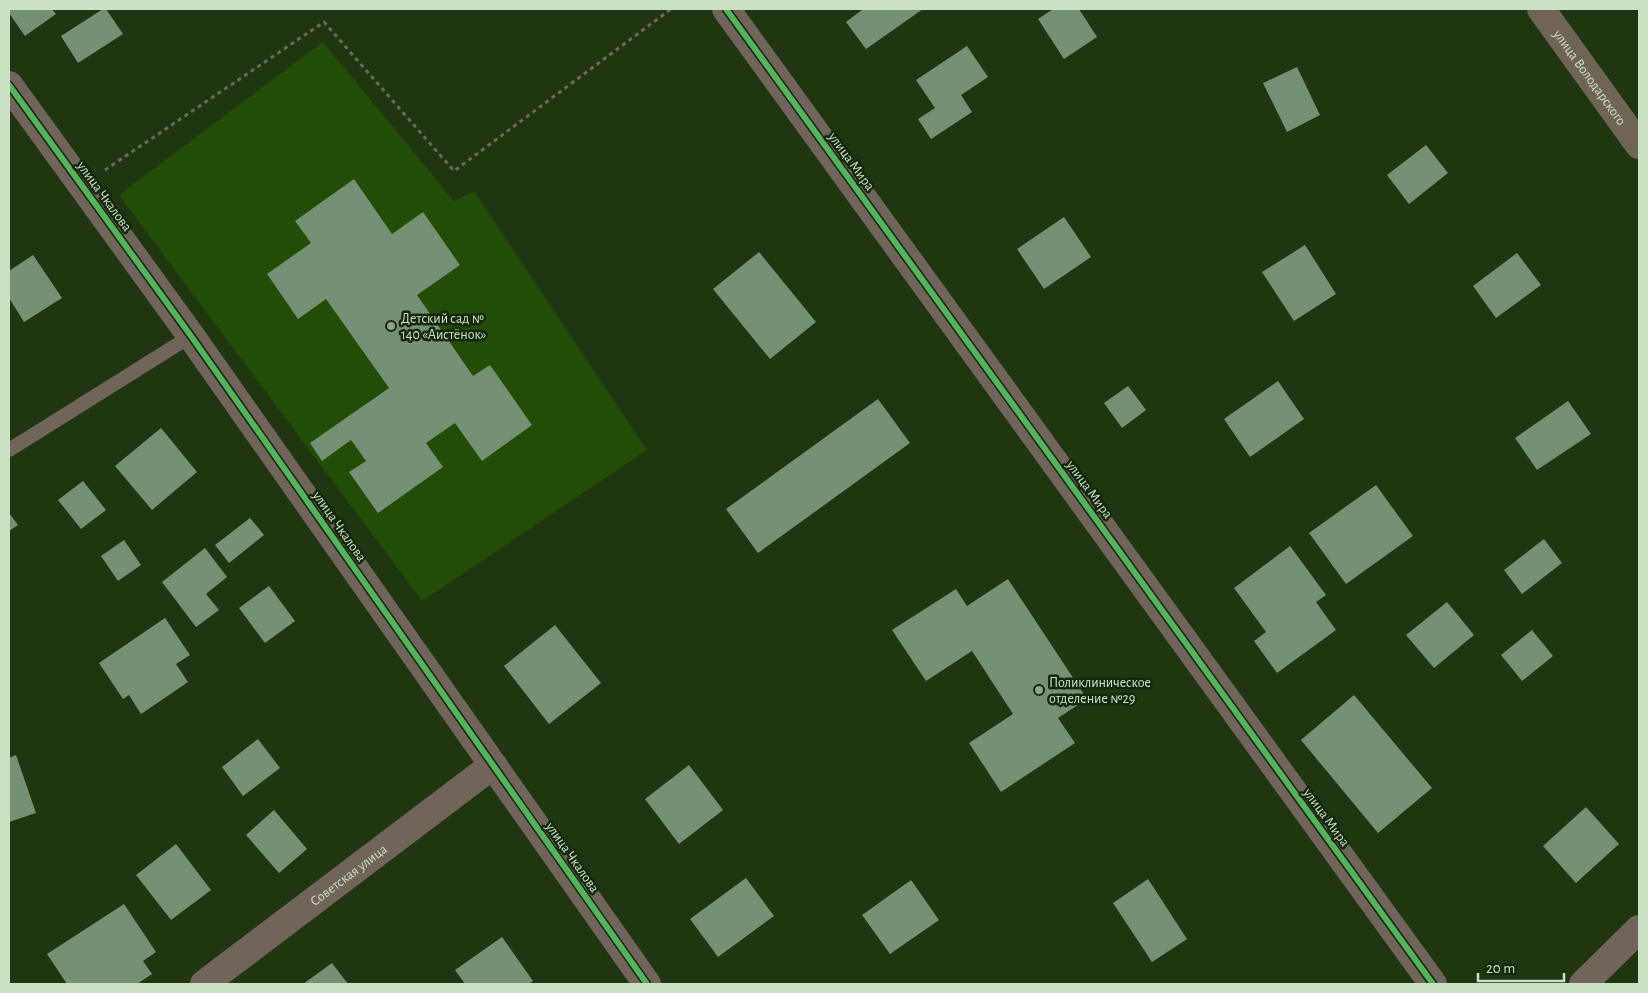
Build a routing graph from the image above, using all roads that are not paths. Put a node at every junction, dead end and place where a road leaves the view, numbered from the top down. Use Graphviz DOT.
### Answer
graph roads {
  1 [pos="726,9"];
  2 [pos="1541,9"];
  3 [pos="9,85"];
  4 [pos="1639,145"];
  5 [pos="191,336"];
  6 [pos="9,450"];
  7 [pos="493,765"];
  8 [pos="1639,929"];
  9 [pos="204,984"];
  10 [pos="647,984"];
  11 [pos="1432,984"];
  12 [pos="1583,984"];
  1 -- 11 [label="street, улица Мира"];
  2 -- 4 [label="street, улица Володарского"];
  3 -- 5 [label="street, улица Чкалова"];
  5 -- 6 [label="lane"];
  5 -- 7 [label="street, улица Чкалова"];
  7 -- 9 [label="street, Советская улица"];
  7 -- 10 [label="street, улица Чкалова"];
  8 -- 12 [label="street"];
}
